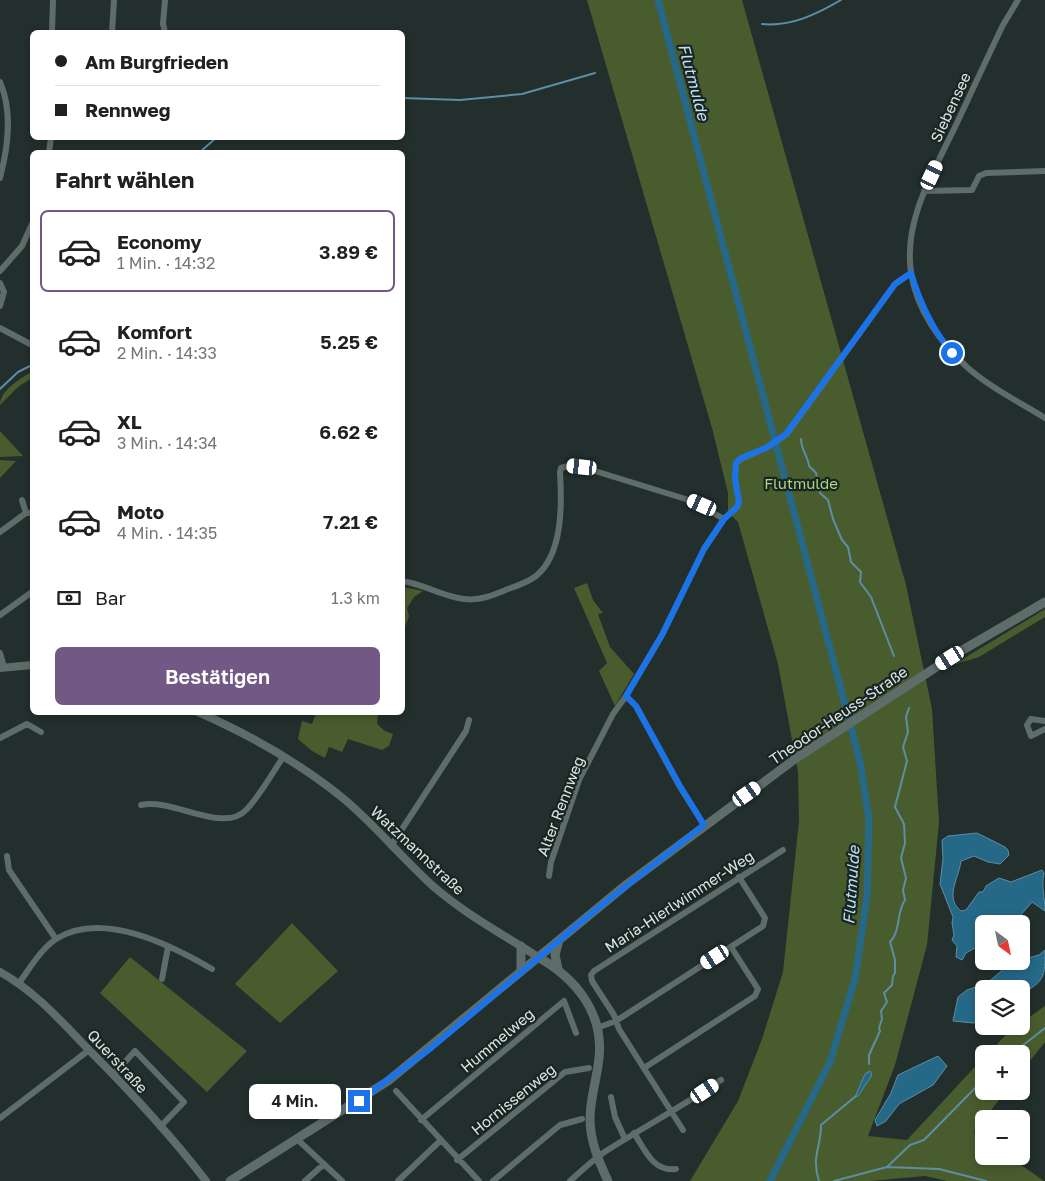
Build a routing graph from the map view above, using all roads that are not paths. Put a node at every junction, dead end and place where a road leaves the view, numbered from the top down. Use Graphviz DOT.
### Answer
graph roads {
  1 [pos="53,0"];
  2 [pos="114,0"];
  3 [pos="165,0"];
  4 [pos="1018,0"];
  5 [pos="52,30"];
  6 [pos="112,30"];
  7 [pos="164,30"];
  8 [pos="0,82"];
  9 [pos="1045,171"];
  10 [pos="0,178"];
  11 [pos="924,191"];
  12 [pos="30,228"];
  13 [pos="0,271"];
  14 [pos="911,273"];
  15 [pos="0,283"];
  16 [pos="0,306"];
  17 [pos="0,328"];
  18 [pos="30,344"];
  19 [pos="1045,418"];
  20 [pos="22,500"];
  21 [pos="29,513"];
  22 [pos="724,519"];
  23 [pos="0,532"];
  24 [pos="405,582"];
  25 [pos="30,593"];
  26 [pos="1045,602"];
  27 [pos="0,615"];
  28 [pos="0,653"];
  29 [pos="30,665"];
  30 [pos="2,668"];
  31 [pos="626,696"];
  32 [pos="204,715"];
  33 [pos="469,720"];
  34 [pos="1045,721"];
  35 [pos="1045,729"];
  36 [pos="41,732"];
  37 [pos="0,738"];
  38 [pos="284,756"];
  39 [pos="141,805"];
  40 [pos="704,825"];
  41 [pos="391,846"];
  42 [pos="783,850"];
  43 [pos="7,856"];
  44 [pos="549,876"];
  45 [pos="739,877"];
  46 [pos="56,939"];
  47 [pos="559,940"];
  48 [pos="522,946"];
  49 [pos="168,947"];
  50 [pos="731,947"];
  51 [pos="538,957"];
  52 [pos="212,969"];
  53 [pos="558,969"];
  54 [pos="521,971"];
  55 [pos="0,972"];
  56 [pos="162,979"];
  57 [pos="19,983"];
  58 [pos="616,1021"];
  59 [pos="597,1028"];
  60 [pos="576,1033"];
  61 [pos="89,1050"];
  62 [pos="589,1068"];
  63 [pos="644,1068"];
  64 [pos="114,1074"];
  65 [pos="721,1080"];
  66 [pos="396,1091"];
  67 [pos="611,1097"];
  68 [pos="672,1113"];
  69 [pos="0,1118"];
  70 [pos="582,1119"];
  71 [pos="421,1120"];
  72 [pos="160,1126"];
  73 [pos="682,1130"];
  74 [pos="634,1133"];
  75 [pos="624,1139"];
  76 [pos="298,1140"];
  77 [pos="440,1141"];
  78 [pos="598,1158"];
  79 [pos="458,1160"];
  80 [pos="324,1164"];
  81 [pos="676,1169"];
  82 [pos="206,1181"];
  83 [pos="230,1181"];
  84 [pos="305,1181"];
  85 [pos="342,1181"];
  86 [pos="398,1181"];
  87 [pos="479,1181"];
  88 [pos="493,1181"];
  89 [pos="570,1181"];
  90 [pos="608,1181"];
  1 -- 5 [label="street"];
  2 -- 6 [label="street"];
  3 -- 7 [label="street"];
  4 -- 11 [label="street, Siebensee"];
  8 -- 10 [label="street"];
  9 -- 11 [label="street"];
  11 -- 14 [label="street, Siebensee"];
  12 -- 13 [label="street"];
  14 -- 19 [label="street"];
  14 -- 22 [label="street, Alter Rennweg"];
  15 -- 16 [label="street"];
  17 -- 18 [label="street"];
  20 -- 21 [label="street"];
  21 -- 23 [label="street"];
  22 -- 24 [label="street"];
  22 -- 31 [label="street, Alter Rennweg"];
  25 -- 27 [label="street"];
  26 -- 40 [label="main road, Theodor-Heuss-Straße"];
  28 -- 30 [label="street"];
  29 -- 30 [label="street"];
  31 -- 40 [label="street"];
  31 -- 44 [label="street, Alter Rennweg"];
  32 -- 38 [label="street, Watzmannstraße"];
  33 -- 41 [label="street"];
  34 -- 35 [label="street"];
  36 -- 37 [label="street"];
  38 -- 39 [label="street"];
  38 -- 41 [label="street, Watzmannstraße"];
  40 -- 47 [label="main road, Theodor-Heuss-Straße"];
  41 -- 48 [label="street, Watzmannstraße"];
  42 -- 45 [label="street, Maria-Hierlwimmer-Weg"];
  43 -- 46 [label="street"];
  45 -- 50 [label="street"];
  45 -- 58 [label="street, Maria-Hierlwimmer-Weg"];
  46 -- 49 [label="street"];
  46 -- 57 [label="street"];
  47 -- 51 [label="main road, Theodor-Heuss-Straße"];
  47 -- 53 [label="main road"];
  48 -- 51 [label="street, Watzmannstraße"];
  48 -- 54 [label="main road"];
  49 -- 52 [label="street"];
  49 -- 56 [label="street"];
  50 -- 58 [label="street"];
  50 -- 63 [label="street"];
  51 -- 53 [label="main road"];
  51 -- 54 [label="main road, Theodor-Heuss-Straße"];
  53 -- 59 [label="main road"];
  54 -- 76 [label="main road, Theodor-Heuss-Straße"];
  55 -- 57 [label="street, Querstraße"];
  57 -- 61 [label="street, Querstraße"];
  58 -- 59 [label="street"];
  58 -- 63 [label="street"];
  59 -- 78 [label="main road"];
  60 -- 71 [label="street, Hummelweg"];
  61 -- 64 [label="street, Querstraße"];
  61 -- 69 [label="street"];
  62 -- 79 [label="street, Hornissenweg"];
  63 -- 68 [label="street"];
  64 -- 72 [label="street, Querstraße"];
  64 -- 72 [label="street"];
  65 -- 68 [label="street"];
  66 -- 71 [label="street"];
  67 -- 75 [label="street"];
  68 -- 73 [label="street"];
  68 -- 74 [label="street"];
  70 -- 88 [label="street"];
  71 -- 77 [label="street"];
  72 -- 82 [label="street, Querstraße"];
  74 -- 75 [label="street"];
  74 -- 81 [label="street"];
  75 -- 78 [label="street"];
  76 -- 80 [label="street"];
  76 -- 83 [label="main road, Theodor-Heuss-Straße"];
  77 -- 79 [label="street"];
  77 -- 86 [label="street"];
  78 -- 89 [label="street"];
  78 -- 90 [label="main road"];
  79 -- 87 [label="street"];
  80 -- 84 [label="street"];
  80 -- 85 [label="street"];
}
